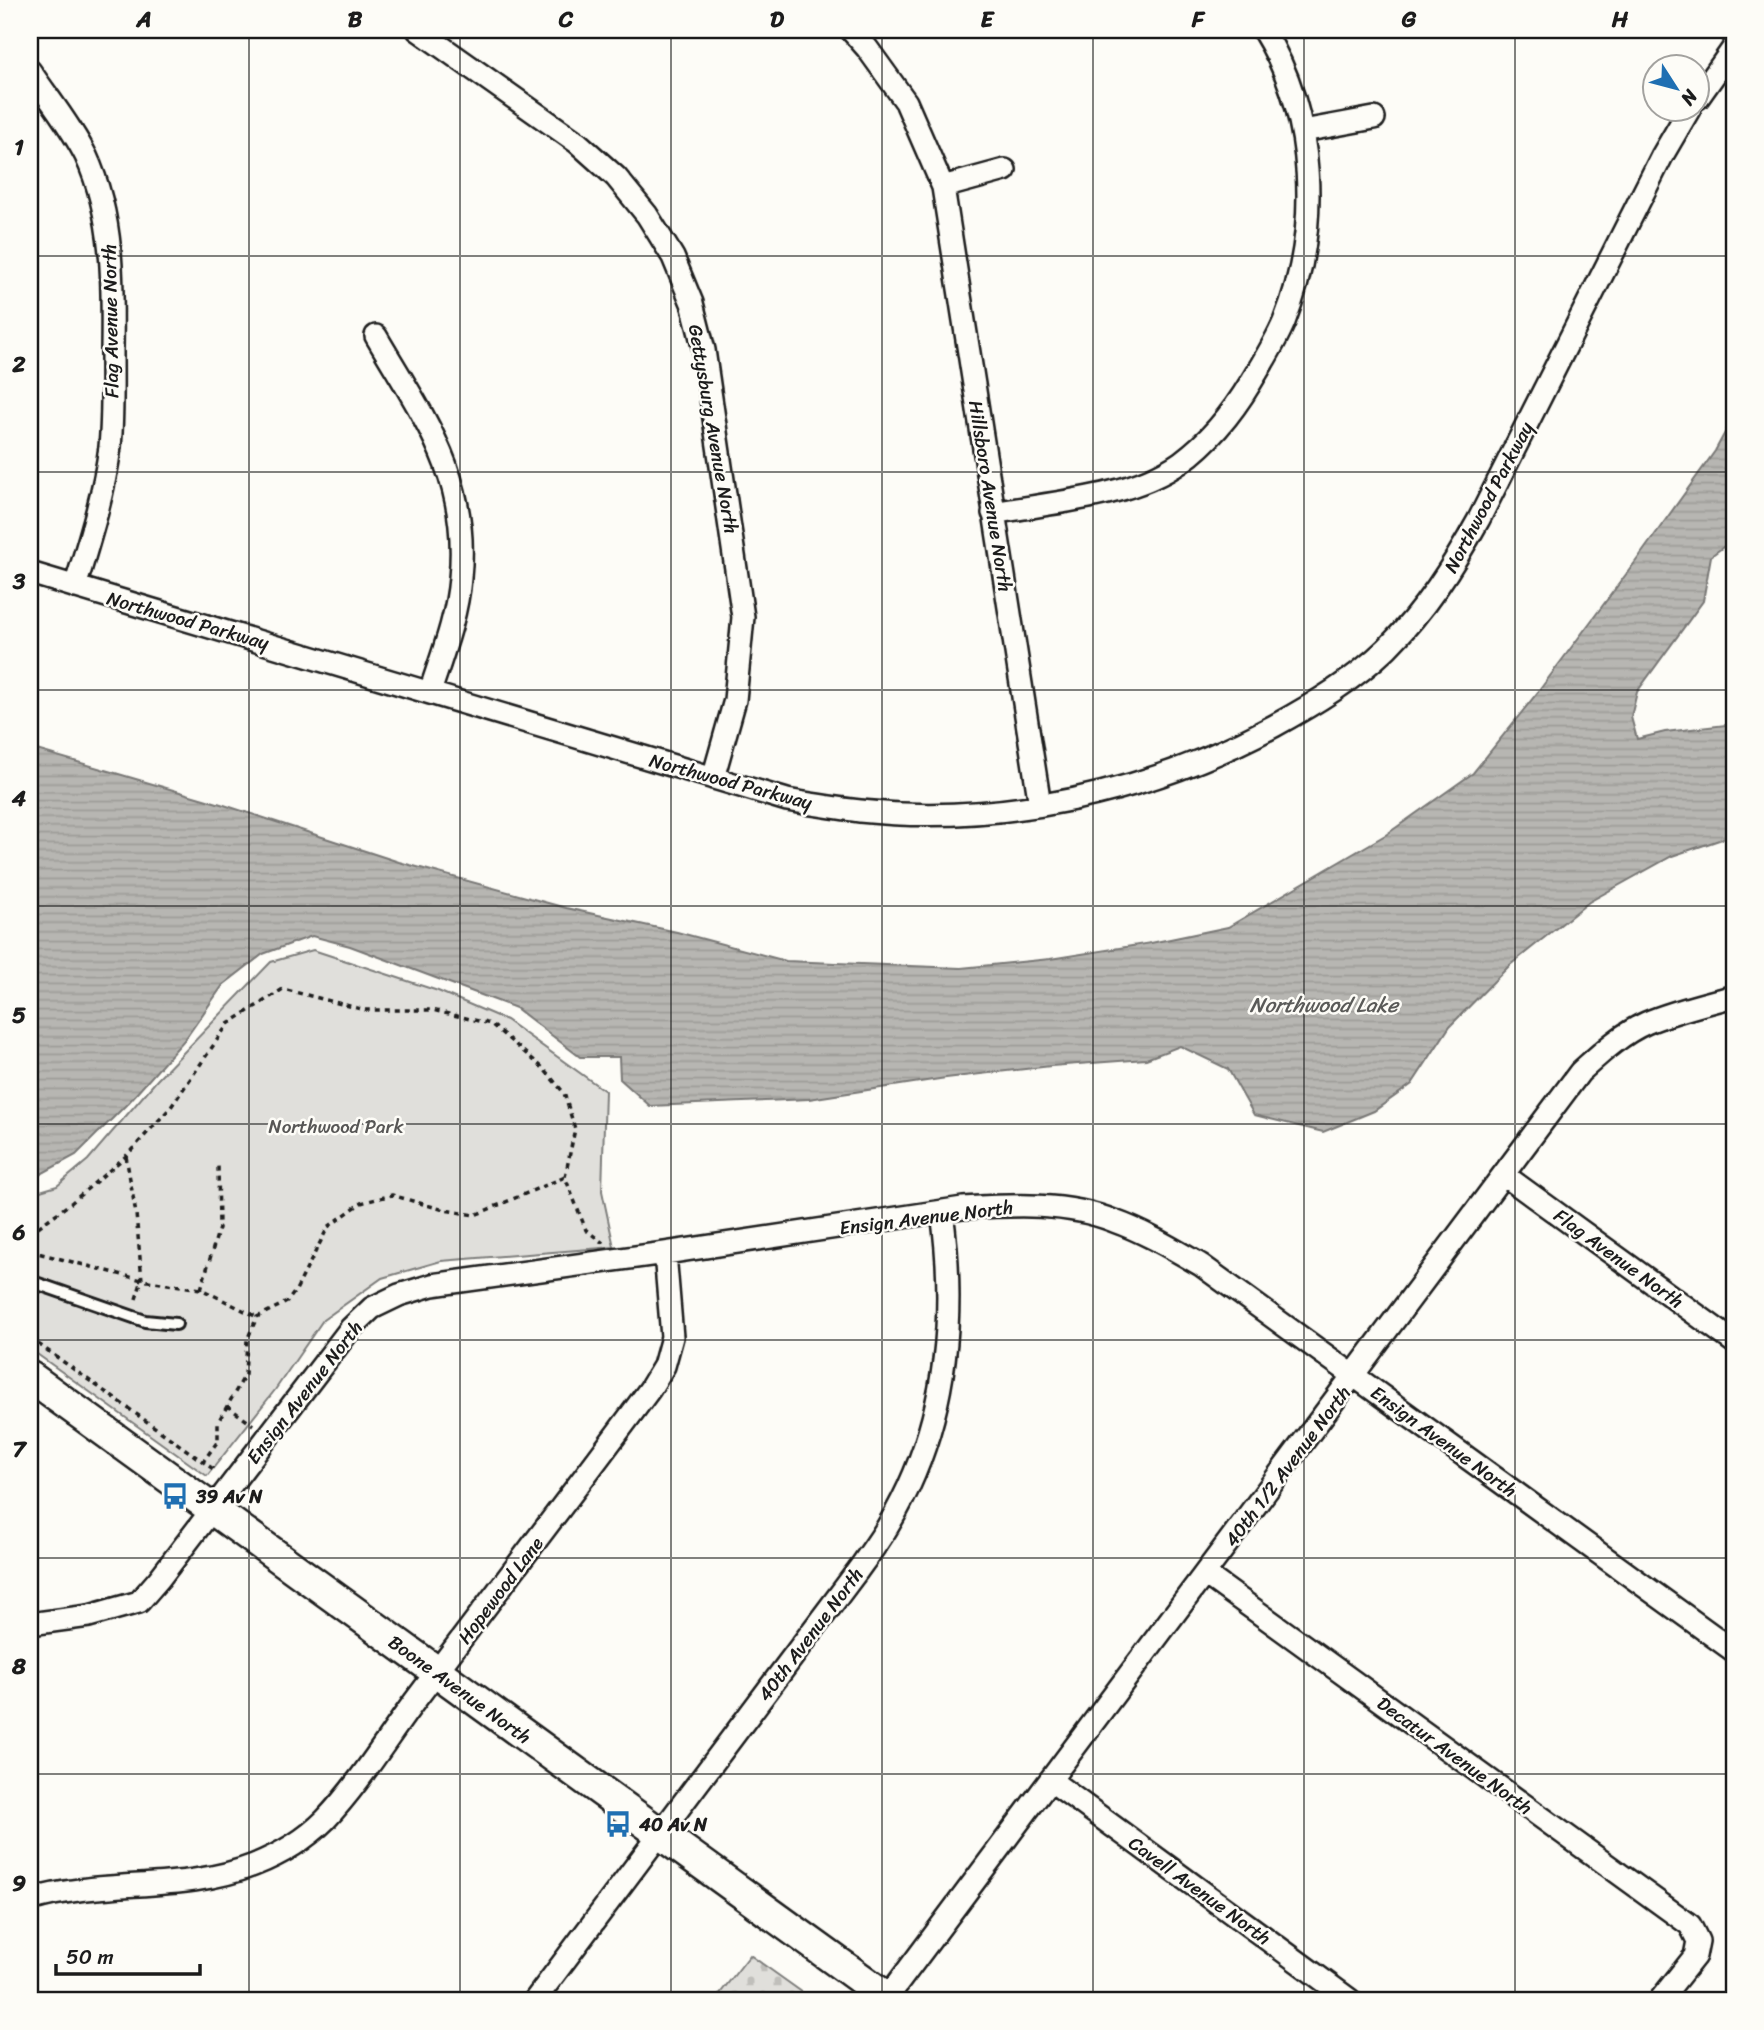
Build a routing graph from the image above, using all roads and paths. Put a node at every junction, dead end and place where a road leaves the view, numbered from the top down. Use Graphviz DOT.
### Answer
graph roads {
  1 [pos="418,30"];
  2 [pos="851,30"];
  3 [pos="1263,30"];
  4 [pos="1734,47"];
  5 [pos="30,72"];
  6 [pos="1712,78"];
  7 [pos="1374,118"];
  8 [pos="1682,122"];
  9 [pos="1303,131"];
  10 [pos="1005,170"];
  11 [pos="943,187"];
  12 [pos="376,337"];
  13 [pos="993,513"];
  14 [pos="30,573"];
  15 [pos="75,587"];
  16 [pos="430,692"];
  17 [pos="713,778"];
  18 [pos="1040,805"];
  19 [pos="1734,996"];
  20 [pos="126,1156"];
  21 [pos="218,1165"];
  22 [pos="1504,1175"];
  23 [pos="565,1177"];
  24 [pos="942,1212"];
  25 [pos="30,1233"];
  26 [pos="30,1251"];
  27 [pos="665,1253"];
  28 [pos="605,1261"];
  29 [pos="142,1280"];
  30 [pos="30,1281"];
  31 [pos="201,1289"];
  32 [pos="130,1316"];
  33 [pos="257,1317"];
  34 [pos="176,1324"];
  35 [pos="30,1338"];
  36 [pos="1734,1342"];
  37 [pos="1354,1376"];
  38 [pos="30,1377"];
  39 [pos="227,1406"];
  40 [pos="268,1437"];
  41 [pos="202,1463"];
  42 [pos="234,1482"];
  43 [pos="213,1509"];
  44 [pos="1205,1574"];
  45 [pos="30,1624"];
  46 [pos="1734,1651"];
  47 [pos="437,1672"];
  48 [pos="1050,1780"];
  49 [pos="660,1834"];
  50 [pos="30,1900"];
  51 [pos="888,1999"];
  52 [pos="535,2000"];
  53 [pos="1350,2000"];
  54 [pos="1660,2000"];
  1 -- 17 [label="street, Gettysburg Avenue North"];
  2 -- 11 [label="street, Hillsboro Avenue North"];
  3 -- 9 [label="street"];
  4 -- 6 [label="street"];
  5 -- 15 [label="street, Flag Avenue North"];
  7 -- 9 [label="street"];
  8 -- 18 [label="street, Northwood Parkway"];
  9 -- 13 [label="street"];
  10 -- 11 [label="street"];
  11 -- 13 [label="street, Hillsboro Avenue North"];
  12 -- 16 [label="street"];
  13 -- 18 [label="street, Hillsboro Avenue North"];
  14 -- 15 [label="street, Northwood Parkway"];
  15 -- 16 [label="street, Northwood Parkway"];
  16 -- 17 [label="street, Northwood Parkway"];
  17 -- 18 [label="street, Northwood Parkway"];
  19 -- 22 [label="street, 40th 1/2 Avenue North"];
  20 -- 23 [label="path"];
  20 -- 25 [label="path"];
  20 -- 29 [label="path"];
  21 -- 31 [label="path"];
  22 -- 36 [label="street, Flag Avenue North"];
  22 -- 37 [label="street, 40th 1/2 Avenue North"];
  23 -- 28 [label="path"];
  23 -- 33 [label="path"];
  24 -- 27 [label="street, Ensign Avenue North"];
  24 -- 37 [label="street, Ensign Avenue North"];
  24 -- 49 [label="street, 40th Avenue North"];
  26 -- 29 [label="path"];
  27 -- 28 [label="street, Ensign Avenue North"];
  27 -- 47 [label="street, Hopewood Lane"];
  28 -- 40 [label="street, Ensign Avenue North"];
  29 -- 31 [label="path"];
  29 -- 32 [label="path"];
  30 -- 32 [label="lane"];
  31 -- 33 [label="path"];
  32 -- 34 [label="lane"];
  33 -- 39 [label="path"];
  35 -- 41 [label="path"];
  37 -- 44 [label="street, 40th 1/2 Avenue North"];
  37 -- 46 [label="street, Ensign Avenue North"];
  38 -- 43 [label="street, Boone Avenue North"];
  39 -- 40 [label="path"];
  39 -- 41 [label="path"];
  40 -- 42 [label="street, Ensign Avenue North"];
  41 -- 42 [label="path"];
  42 -- 43 [label="street, Ensign Avenue North"];
  43 -- 45 [label="street, Ensign Avenue North"];
  43 -- 47 [label="street, Boone Avenue North"];
  44 -- 48 [label="street, 40th 1/2 Avenue North"];
  44 -- 54 [label="street, Decatur Avenue North"];
  47 -- 49 [label="street, Boone Avenue North"];
  47 -- 50 [label="street, Hopewood Lane"];
  48 -- 51 [label="street, 40th 1/2 Avenue North"];
  48 -- 53 [label="street, Cavell Avenue North"];
  49 -- 51 [label="street, Boone Avenue North"];
  49 -- 52 [label="street, 40th Avenue North"];
}
